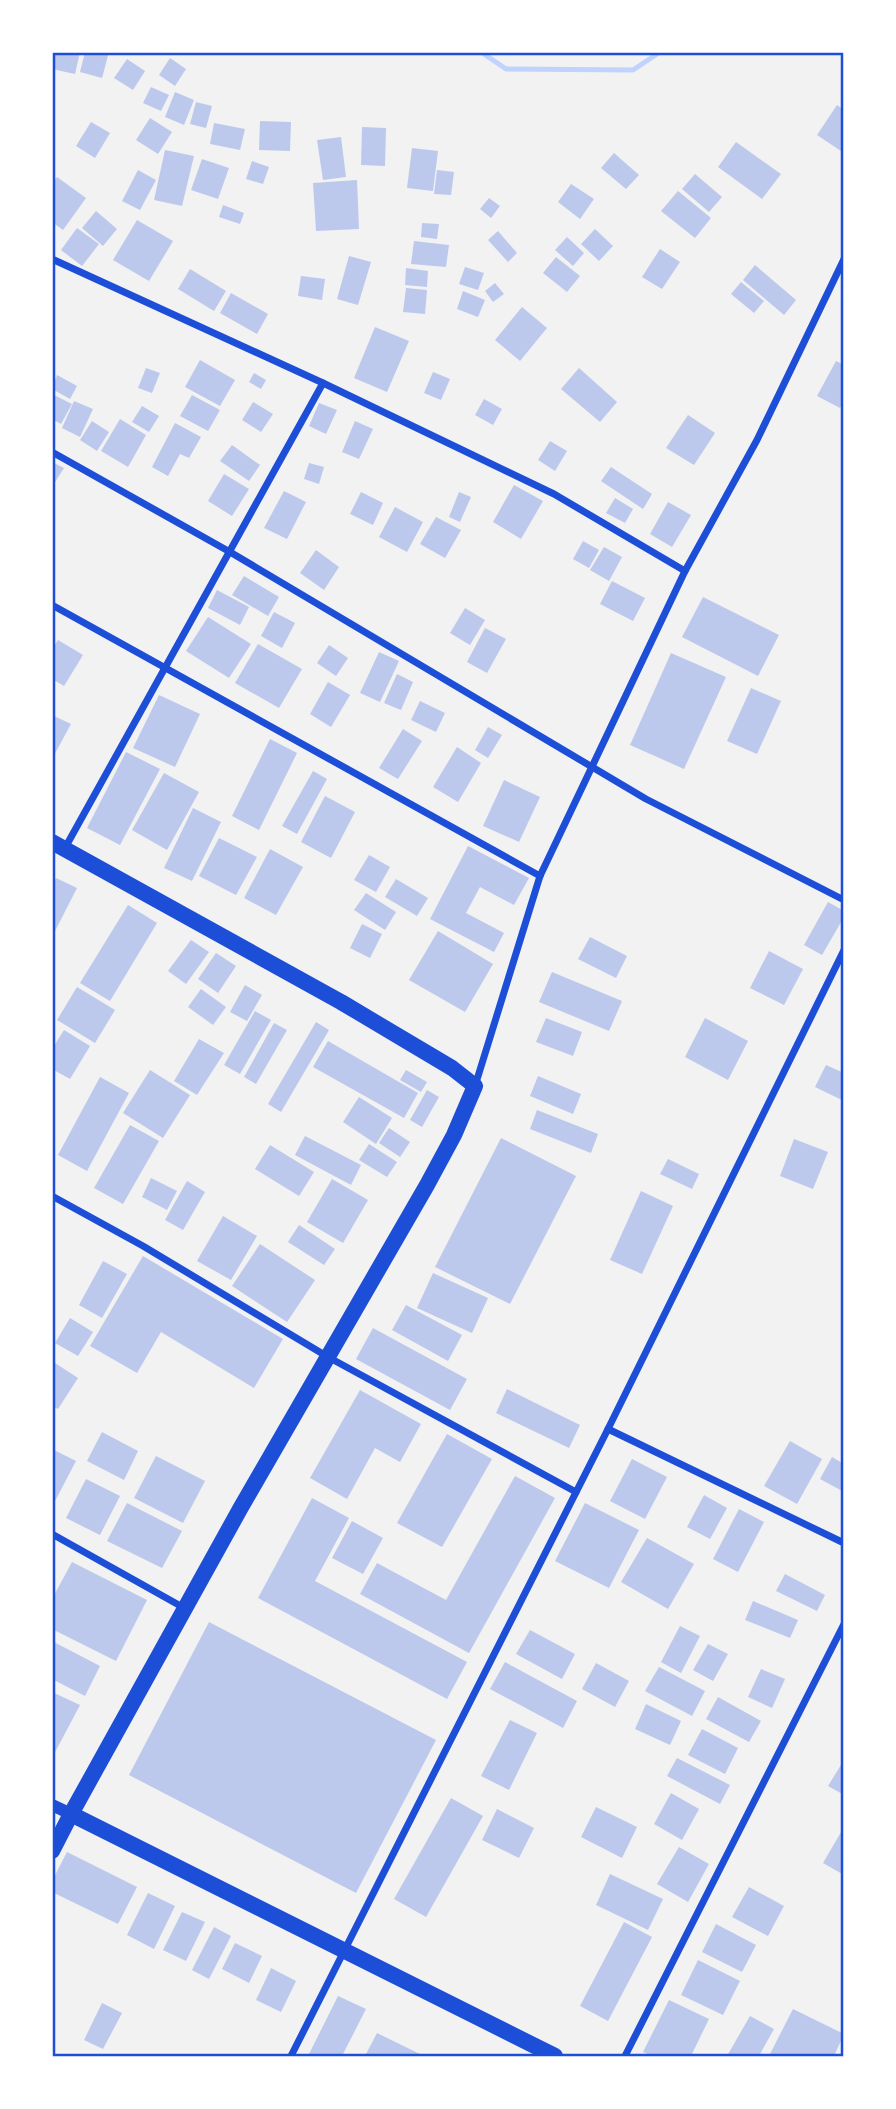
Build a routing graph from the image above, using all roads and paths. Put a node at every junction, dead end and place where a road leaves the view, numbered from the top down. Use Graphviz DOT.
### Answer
graph roads {
  1 [pos="844,258"];
  2 [pos="52,259"];
  3 [pos="323,383"];
  4 [pos="52,452"];
  5 [pos="230,552"];
  6 [pos="685,571"];
  7 [pos="52,606"];
  8 [pos="164,666"];
  9 [pos="592,767"];
  10 [pos="58,846"];
  11 [pos="540,876"];
  12 [pos="844,900"];
  13 [pos="844,950"];
  14 [pos="475,1086"];
  15 [pos="52,1196"];
  16 [pos="328,1357"];
  17 [pos="608,1429"];
  18 [pos="576,1492"];
  19 [pos="52,1534"];
  20 [pos="844,1543"];
  21 [pos="187,1609"];
  22 [pos="844,1624"];
  23 [pos="52,1805"];
  24 [pos="71,1814"];
  25 [pos="52,1851"];
  26 [pos="345,1951"];
  27 [pos="291,2056"];
  28 [pos="555,2056"];
  29 [pos="625,2056"];
  1 -- 6 [label="street"];
  2 -- 3 [label="street"];
  3 -- 5 [label="street"];
  3 -- 6 [label="street"];
  4 -- 5 [label="street"];
  5 -- 8 [label="street"];
  5 -- 9 [label="street"];
  6 -- 9 [label="street"];
  7 -- 8 [label="street"];
  8 -- 10 [label="street"];
  8 -- 11 [label="street"];
  9 -- 11 [label="street"];
  9 -- 12 [label="street"];
  10 -- 14 [label="main road"];
  11 -- 14 [label="street"];
  13 -- 17 [label="street"];
  14 -- 16 [label="main road"];
  15 -- 16 [label="street"];
  16 -- 18 [label="street"];
  16 -- 21 [label="main road"];
  17 -- 18 [label="street"];
  17 -- 20 [label="street"];
  18 -- 26 [label="street"];
  19 -- 21 [label="street"];
  21 -- 24 [label="main road"];
  22 -- 29 [label="street"];
  23 -- 24 [label="street"];
  24 -- 25 [label="main road"];
  24 -- 26 [label="main road"];
  26 -- 27 [label="street"];
  26 -- 28 [label="main road"];
}
